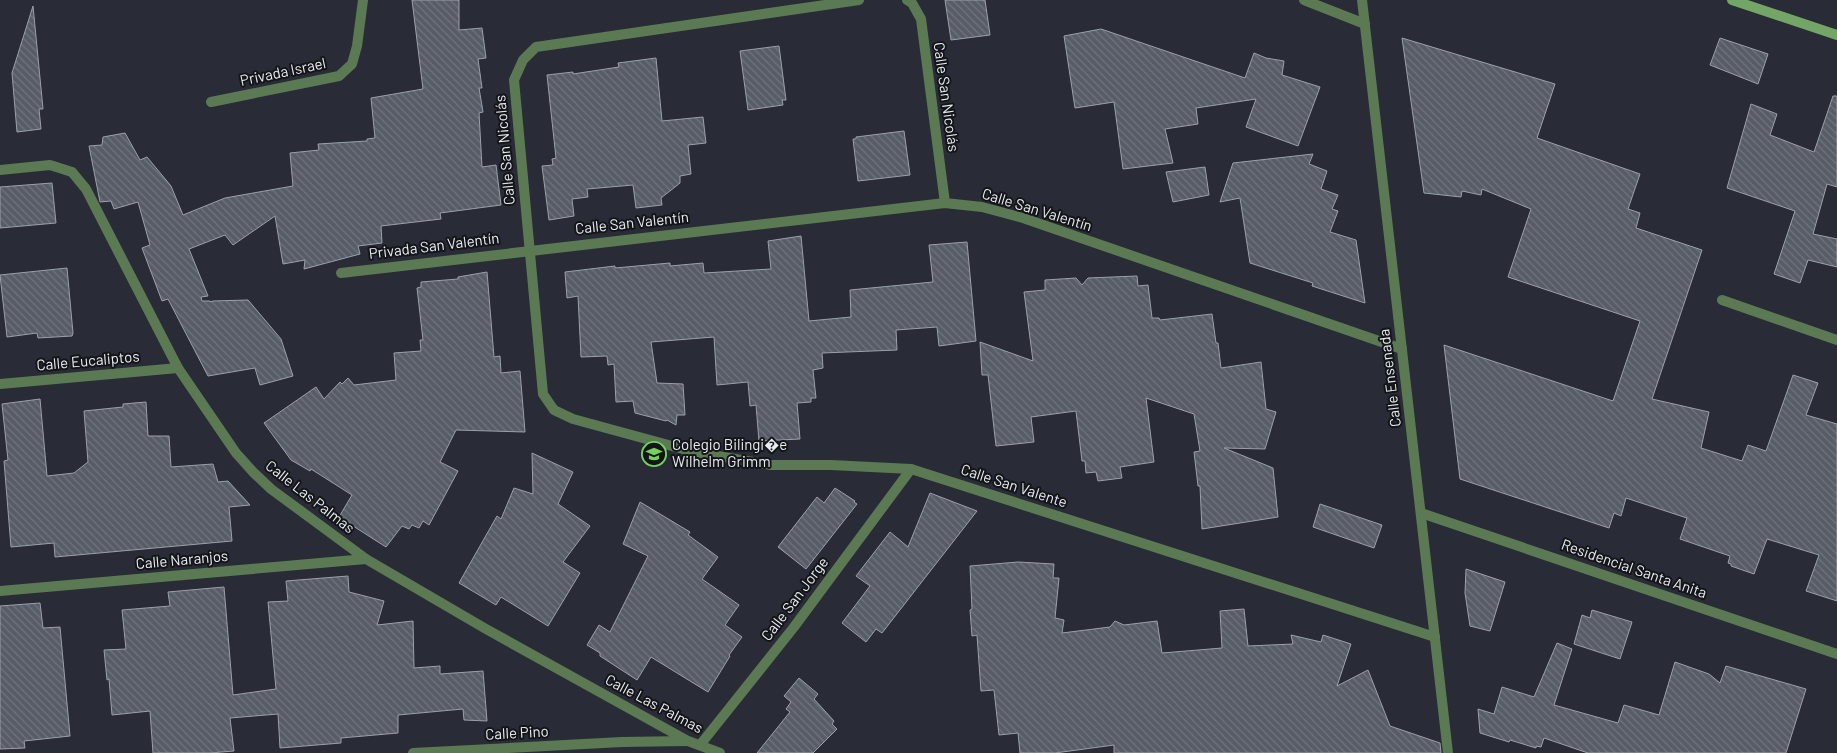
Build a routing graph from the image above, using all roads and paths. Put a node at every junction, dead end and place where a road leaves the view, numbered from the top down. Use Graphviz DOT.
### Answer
graph roads {
  1 [pos="363,0"];
  2 [pos="859,0"];
  3 [pos="906,0"];
  4 [pos="1304,0"];
  5 [pos="1362,0"];
  6 [pos="1732,0"];
  7 [pos="1365,24"];
  8 [pos="1837,36"];
  9 [pos="211,102"];
  10 [pos="0,170"];
  11 [pos="945,203"];
  12 [pos="530,250"];
  13 [pos="341,273"];
  14 [pos="1722,300"];
  15 [pos="1837,340"];
  16 [pos="1402,349"];
  17 [pos="178,368"];
  18 [pos="0,384"];
  19 [pos="573,419"];
  20 [pos="911,469"];
  21 [pos="1421,513"];
  22 [pos="366,559"];
  23 [pos="0,591"];
  24 [pos="1435,637"];
  25 [pos="1837,654"];
  26 [pos="688,741"];
  27 [pos="622,742"];
  28 [pos="700,745"];
  29 [pos="413,753"];
  30 [pos="629,753"];
  31 [pos="720,753"];
  32 [pos="1448,753"];
  1 -- 9 [label="street, Privada Israel"];
  2 -- 12 [label="street, Calle San Nicolás"];
  3 -- 11 [label="street, Calle San Nicolás"];
  4 -- 7 [label="street"];
  5 -- 7 [label="street, Calle Ensenada"];
  6 -- 8 [label="main road"];
  7 -- 16 [label="street, Calle Ensenada"];
  10 -- 17 [label="street, Calle Las Palmas"];
  11 -- 12 [label="street, Calle San Valentín"];
  11 -- 16 [label="street, Calle San Valentín"];
  12 -- 13 [label="street, Privada San Valentín"];
  12 -- 19 [label="street, Calle San Nicolás"];
  14 -- 15 [label="street"];
  16 -- 21 [label="street, Calle Ensenada"];
  17 -- 18 [label="street, Calle Eucaliptos"];
  17 -- 22 [label="street, Calle Las Palmas"];
  19 -- 20 [label="street, Calle San Valente"];
  20 -- 24 [label="street, Calle San Valente"];
  20 -- 28 [label="street, Calle San Jorge"];
  21 -- 24 [label="street, Calle Ensenada"];
  21 -- 25 [label="street, Residencial Santa Anita"];
  22 -- 23 [label="street, Calle Naranjos"];
  22 -- 26 [label="street, Calle Las Palmas"];
  24 -- 32 [label="street, Calle Ensenada"];
  26 -- 27 [label="street, Calle Pino"];
  26 -- 28 [label="street, Calle Las Palmas"];
  27 -- 29 [label="street, Calle Pino"];
  27 -- 30 [label="street"];
  28 -- 31 [label="street, Calle Las Palmas"];
}
